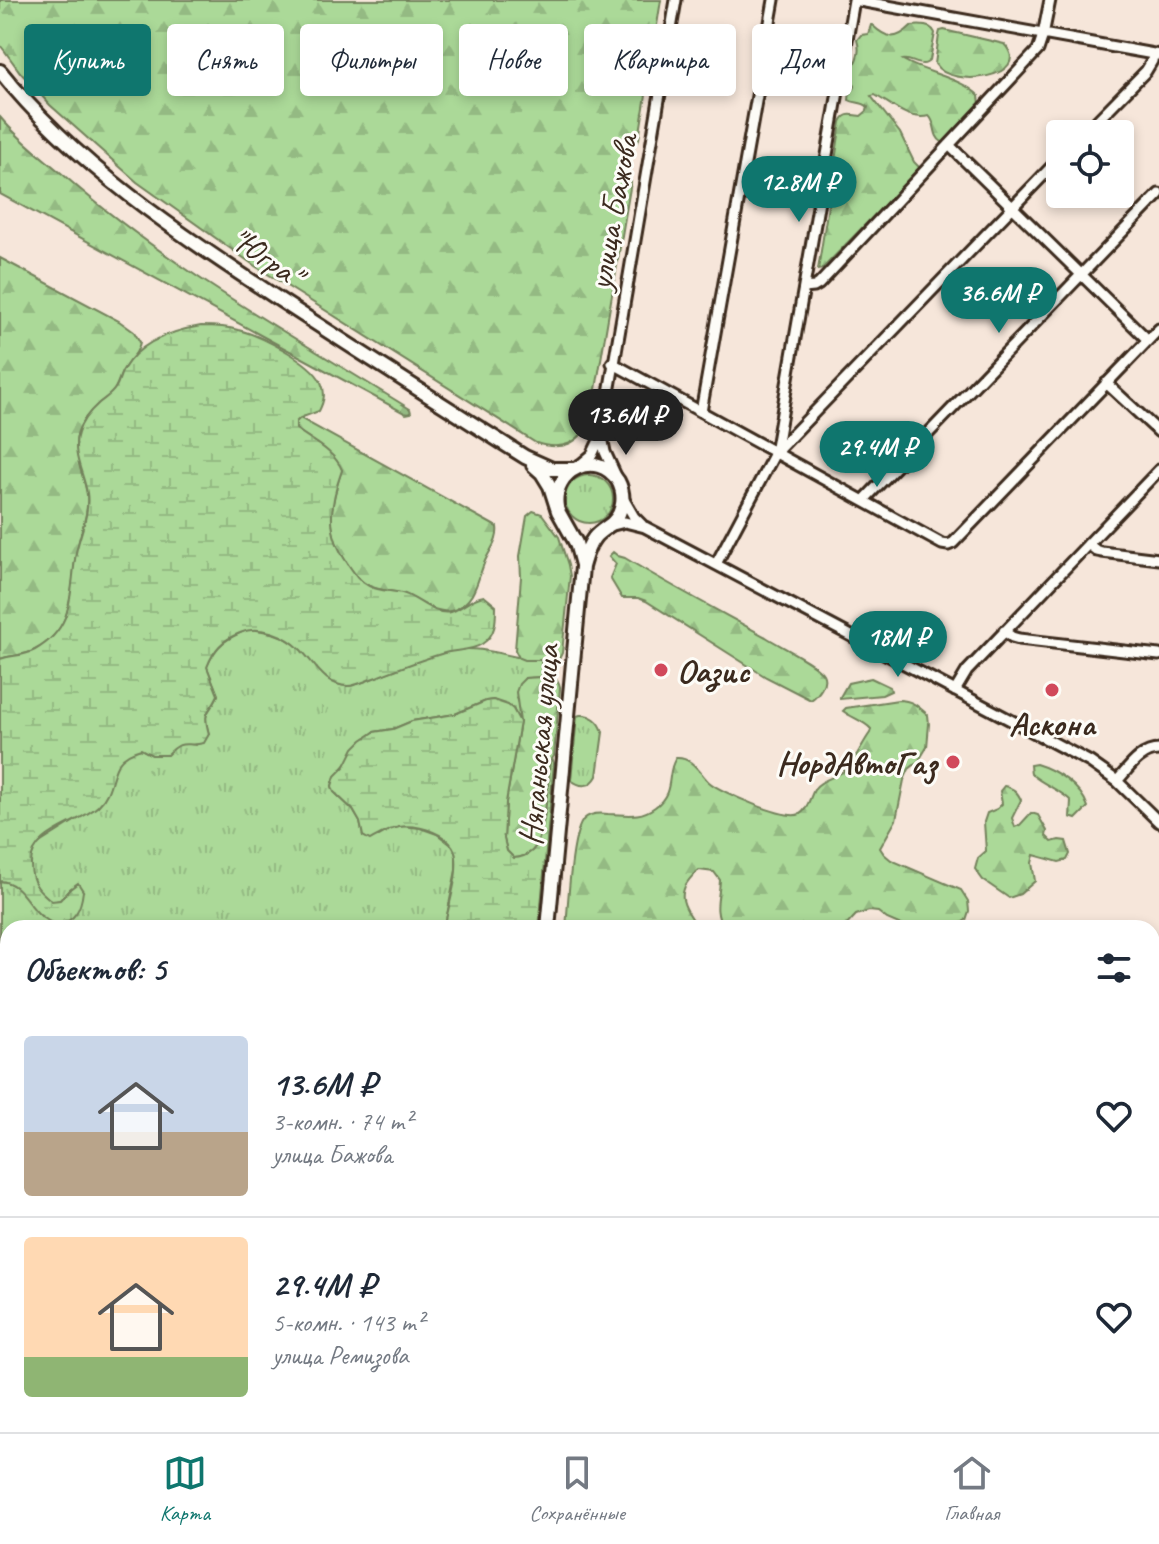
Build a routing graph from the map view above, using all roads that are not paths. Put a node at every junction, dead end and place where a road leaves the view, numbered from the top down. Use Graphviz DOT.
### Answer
graph roads {
  1 [pos="676,0"];
  2 [pos="774,0"];
  3 [pos="854,0"];
  4 [pos="1050,0"];
  5 [pos="1043,35"];
  6 [pos="1156,55"];
  7 [pos="0,71"];
  8 [pos="1098,120"];
  9 [pos="949,145"];
  10 [pos="1046,172"];
  11 [pos="1159,194"];
  12 [pos="1013,206"];
  13 [pos="1081,273"];
  14 [pos="804,288"];
  15 [pos="1159,329"];
  16 [pos="1148,340"];
  17 [pos="612,363"];
  18 [pos="1106,383"];
  19 [pos="701,412"];
  20 [pos="1159,432"];
  21 [pos="602,434"];
  22 [pos="775,453"];
  23 [pos="525,457"];
  24 [pos="576,468"];
  25 [pos="1159,470"];
  26 [pos="622,492"];
  27 [pos="864,500"];
  28 [pos="557,507"];
  29 [pos="564,520"];
  30 [pos="606,527"];
  31 [pos="645,527"];
  32 [pos="1088,544"];
  33 [pos="1159,559"];
  34 [pos="716,564"];
  35 [pos="582,567"];
  36 [pos="1004,631"];
  37 [pos="1159,655"];
  38 [pos="955,691"];
  39 [pos="1159,750"];
  40 [pos="1117,781"];
  41 [pos="1159,822"];
  42 [pos="549,920"];
  1 -- 17 [label="street, улица Бажова"];
  2 -- 19 [label="street"];
  3 -- 5 [label="street"];
  3 -- 14 [label="street"];
  4 -- 5 [label="street"];
  5 -- 6 [label="street"];
  5 -- 9 [label="street"];
  6 -- 8 [label="street"];
  7 -- 23 [label="highway, \"Югра\""];
  9 -- 12 [label="street"];
  9 -- 14 [label="street"];
  10 -- 12 [label="street"];
  11 -- 13 [label="street"];
  12 -- 13 [label="street"];
  12 -- 22 [label="street"];
  13 -- 16 [label="street"];
  13 -- 27 [label="street"];
  14 -- 22 [label="street"];
  15 -- 16 [label="street"];
  16 -- 18 [label="street"];
  17 -- 19 [label="street"];
  17 -- 21 [label="street, улица Бажова"];
  18 -- 20 [label="street"];
  18 -- 27 [label="street"];
  19 -- 22 [label="street"];
  21 -- 24 [label="street"];
  21 -- 26 [label="street"];
  22 -- 27 [label="street"];
  22 -- 34 [label="street"];
  23 -- 24 [label="highway"];
  23 -- 28 [label="highway"];
  24 -- 26 [label="highway"];
  24 -- 28 [label="highway"];
  25 -- 32 [label="street"];
  26 -- 30 [label="highway"];
  26 -- 31 [label="street"];
  28 -- 29 [label="highway"];
  29 -- 30 [label="highway"];
  29 -- 35 [label="highway"];
  30 -- 31 [label="street"];
  30 -- 35 [label="highway"];
  31 -- 34 [label="street"];
  32 -- 33 [label="street"];
  32 -- 36 [label="street"];
  34 -- 38 [label="street"];
  35 -- 42 [label="highway, Няганьская улица"];
  36 -- 37 [label="street"];
  36 -- 38 [label="street"];
  38 -- 40 [label="street"];
  39 -- 40 [label="street"];
  40 -- 41 [label="street"];
}
